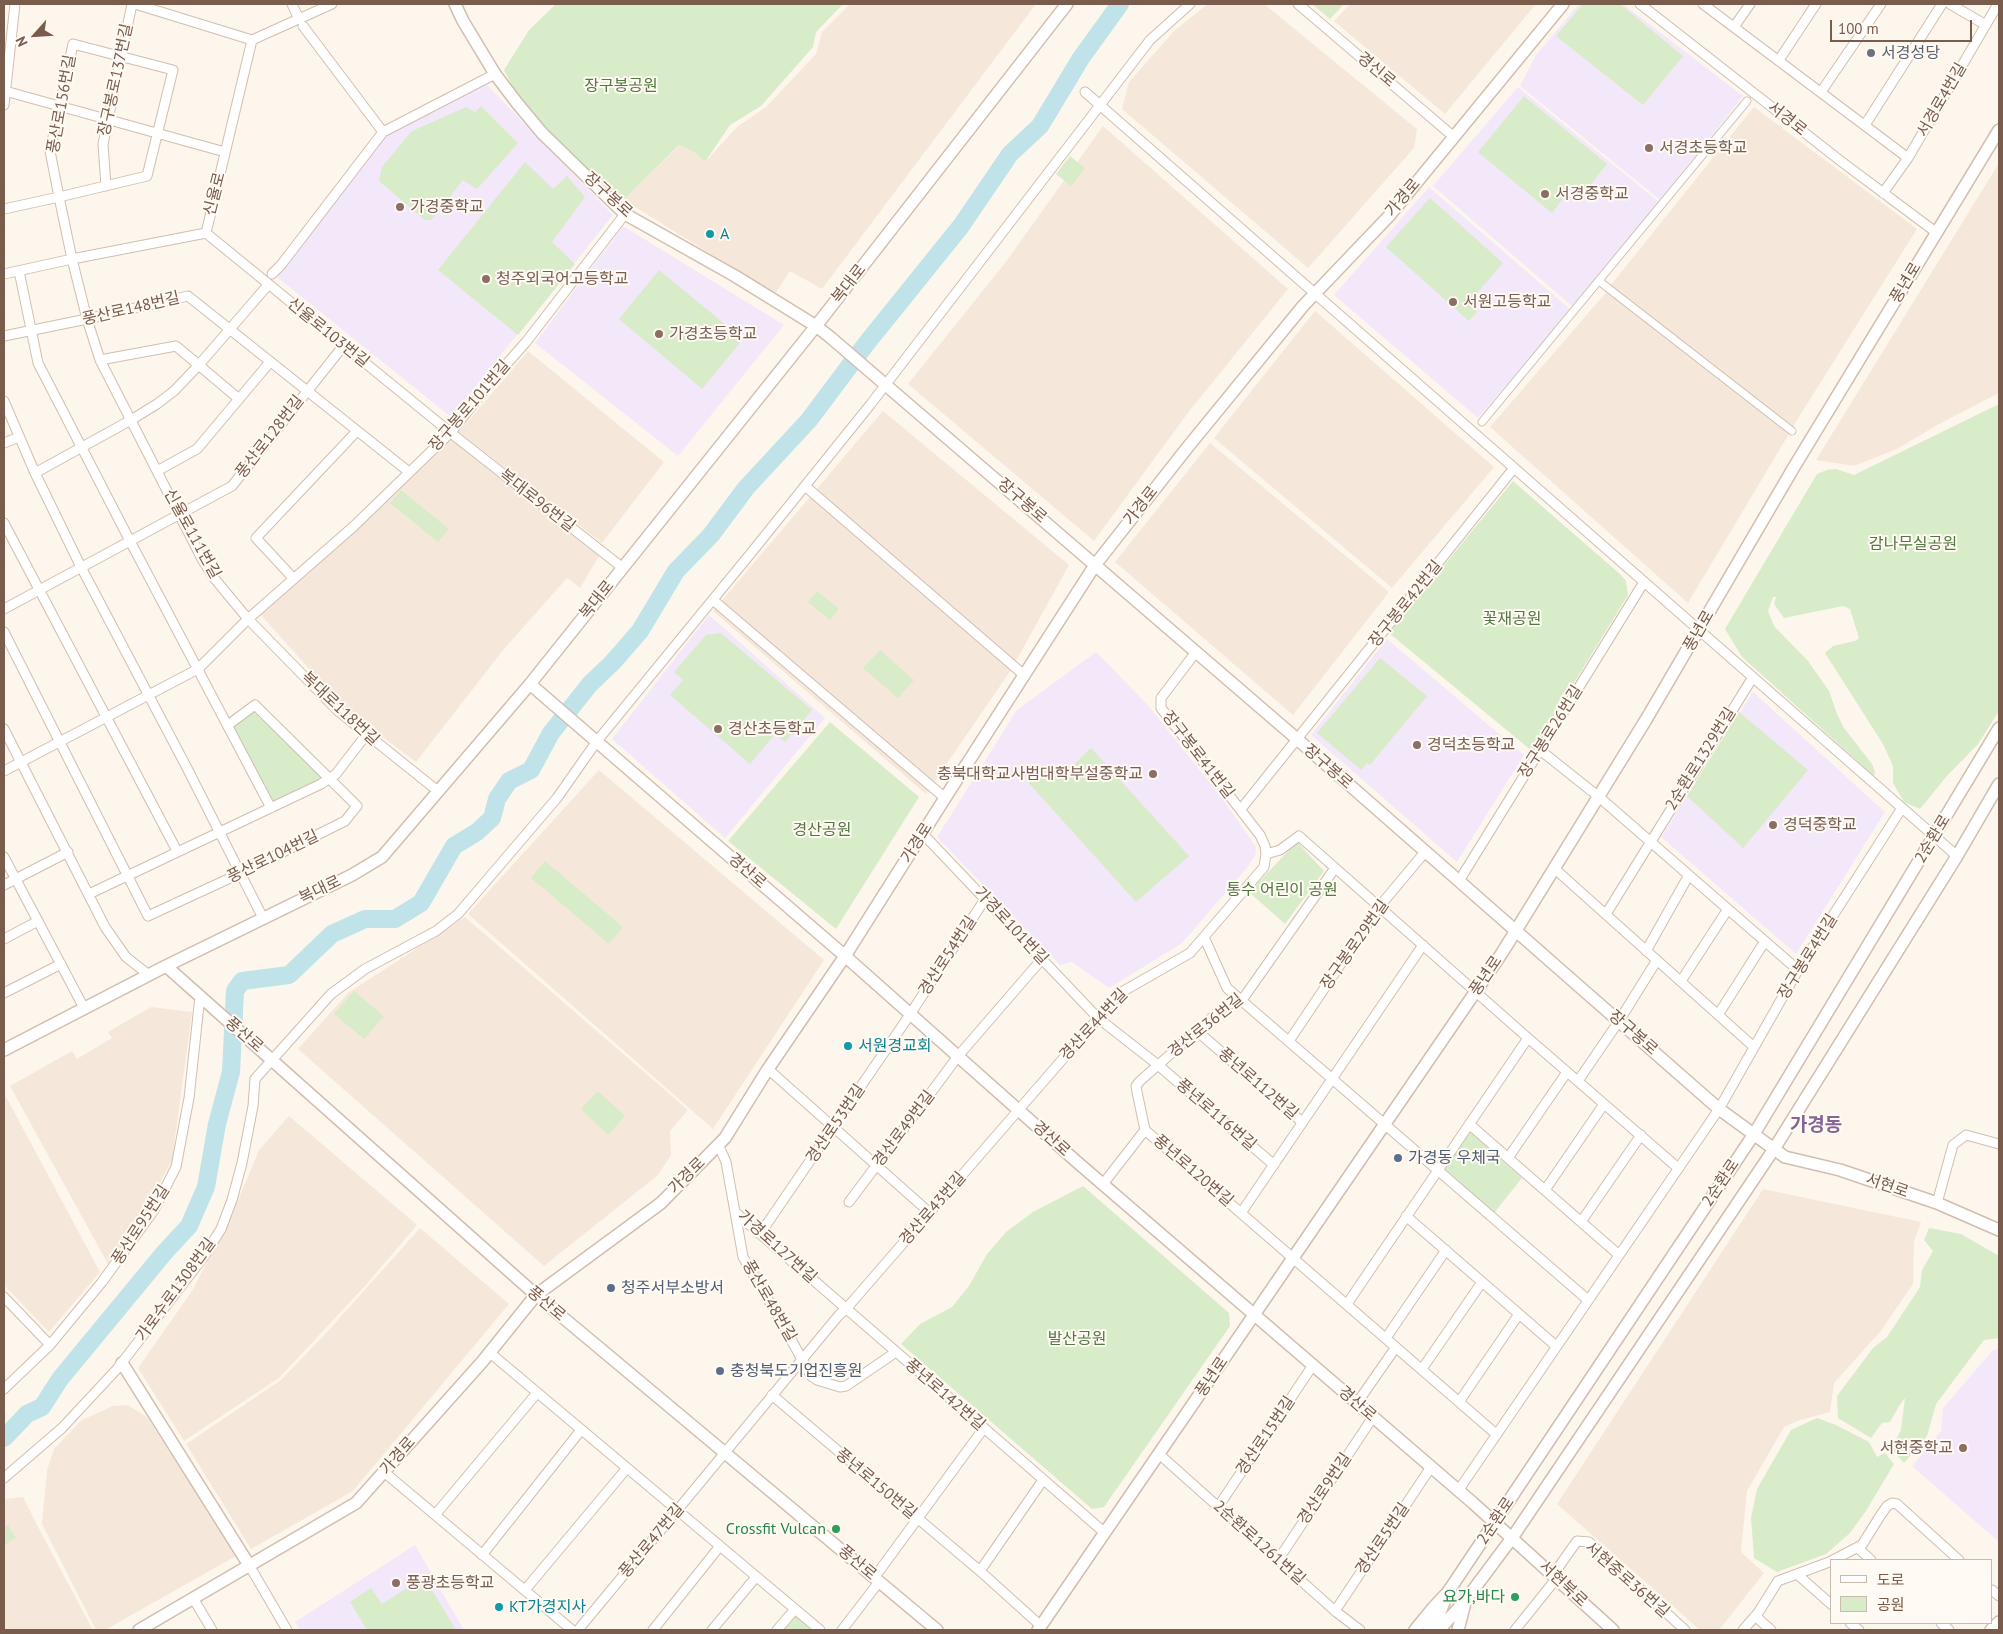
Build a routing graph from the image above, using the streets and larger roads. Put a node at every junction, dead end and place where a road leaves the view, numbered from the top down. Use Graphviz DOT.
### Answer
graph roads {
  1 [pos="15,4"];
  2 [pos="132,4"];
  3 [pos="135,4"];
  4 [pos="292,4"];
  5 [pos="332,4"];
  6 [pos="455,4"];
  7 [pos="1067,4"];
  8 [pos="1190,4"];
  9 [pos="1298,4"];
  10 [pos="1563,4"];
  11 [pos="1640,4"];
  12 [pos="1703,4"];
  13 [pos="1750,4"];
  14 [pos="1816,4"];
  15 [pos="1881,4"];
  16 [pos="1942,4"];
  17 [pos="1950,4"];
  18 [pos="1998,4"];
  19 [pos="13,22"];
  20 [pos="301,22"];
  21 [pos="1986,25"];
  22 [pos="4,26"];
  23 [pos="1734,26"];
  24 [pos="252,40"];
  25 [pos="121,57"];
  26 [pos="1779,60"];
  27 [pos="495,74"];
  28 [pos="6,91"];
  29 [pos="1085,92"];
  30 [pos="1821,92"];
  31 [pos="1747,101"];
  32 [pos="4,105"];
  33 [pos="60,106"];
  34 [pos="1100,106"];
  35 [pos="108,120"];
  36 [pos="1864,125"];
  37 [pos="1999,130"];
  38 [pos="383,132"];
  39 [pos="158,133"];
  40 [pos="1454,137"];
  41 [pos="225,152"];
  42 [pos="1908,158"];
  43 [pos="106,186"];
  44 [pos="1883,193"];
  45 [pos="59,197"];
  46 [pos="4,209"];
  47 [pos="625,214"];
  48 [pos="206,233"];
  49 [pos="1937,233"];
  50 [pos="72,259"];
  51 [pos="19,271"];
  52 [pos="4,274"];
  53 [pos="272,274"];
  54 [pos="1599,281"];
  55 [pos="268,285"];
  56 [pos="1315,294"];
  57 [pos="87,320"];
  58 [pos="816,326"];
  59 [pos="230,330"];
  60 [pos="31,331"];
  61 [pos="4,336"];
  62 [pos="344,345"];
  63 [pos="100,360"];
  64 [pos="270,362"];
  65 [pos="198,366"];
  66 [pos="885,383"];
  67 [pos="306,391"];
  68 [pos="239,399"];
  69 [pos="4,401"];
  70 [pos="131,420"];
  71 [pos="1482,422"];
  72 [pos="357,431"];
  73 [pos="1792,431"];
  74 [pos="451,433"];
  75 [pos="19,437"];
  76 [pos="4,443"];
  77 [pos="80,446"];
  78 [pos="1514,468"];
  79 [pos="157,470"];
  80 [pos="408,472"];
  81 [pos="35,473"];
  82 [pos="805,486"];
  83 [pos="180,515"];
  84 [pos="4,523"];
  85 [pos="130,541"];
  86 [pos="1096,565"];
  87 [pos="81,567"];
  88 [pos="623,568"];
  89 [pos="294,579"];
  90 [pos="1644,582"];
  91 [pos="38,590"];
  92 [pos="713,600"];
  93 [pos="4,609"];
  94 [pos="248,619"];
  95 [pos="1700,631"];
  96 [pos="4,632"];
  97 [pos="1196,652"];
  98 [pos="198,669"];
  99 [pos="1024,675"];
  100 [pos="1753,677"];
  101 [pos="530,684"];
  102 [pos="149,696"];
  103 [pos="106,718"];
  104 [pos="228,725"];
  105 [pos="1999,728"];
  106 [pos="4,729"];
  107 [pos="366,735"];
  108 [pos="594,739"];
  109 [pos="1297,739"];
  110 [pos="59,742"];
  111 [pos="1540,750"];
  112 [pos="20,762"];
  113 [pos="4,771"];
  114 [pos="330,779"];
  115 [pos="1999,784"];
  116 [pos="439,792"];
  117 [pos="1599,797"];
  118 [pos="944,798"];
  119 [pos="270,808"];
  120 [pos="1902,808"];
  121 [pos="1241,809"];
  122 [pos="220,832"];
  123 [pos="923,834"];
  124 [pos="1934,836"];
  125 [pos="1650,841"];
  126 [pos="68,852"];
  127 [pos="177,852"];
  128 [pos="1425,852"];
  129 [pos="1266,854"];
  130 [pos="4,856"];
  131 [pos="1957,856"];
  132 [pos="1336,868"];
  133 [pos="1555,869"];
  134 [pos="241,874"];
  135 [pos="1689,875"];
  136 [pos="127,876"];
  137 [pos="16,879"];
  138 [pos="1459,881"];
  139 [pos="4,885"];
  140 [pos="89,894"];
  141 [pos="985,899"];
  142 [pos="1379,907"];
  143 [pos="1728,909"];
  144 [pos="1606,914"];
  145 [pos="263,918"];
  146 [pos="38,921"];
  147 [pos="1516,931"];
  148 [pos="1204,937"];
  149 [pos="4,939"];
  150 [pos="1764,941"];
  151 [pos="1423,945"];
  152 [pos="1646,951"];
  153 [pos="845,956"];
  154 [pos="1042,959"];
  155 [pos="1657,960"];
  156 [pos="61,964"];
  157 [pos="166,966"];
  158 [pos="1798,970"];
  159 [pos="149,975"];
  160 [pos="1681,981"];
  161 [pos="1476,992"];
  162 [pos="4,993"];
  163 [pos="203,999"];
  164 [pos="1242,1000"];
  165 [pos="84,1008"];
  166 [pos="911,1013"];
  167 [pos="1718,1015"];
  168 [pos="1098,1018"];
  169 [pos="1619,1021"];
  170 [pos="1197,1031"];
  171 [pos="1528,1038"];
  172 [pos="1289,1041"];
  173 [pos="1754,1047"];
  174 [pos="4,1050"];
  175 [pos="959,1056"];
  176 [pos="271,1059"];
  177 [pos="1158,1065"];
  178 [pos="768,1069"];
  179 [pos="1567,1072"];
  180 [pos="1332,1078"];
  181 [pos="1578,1081"];
  182 [pos="1604,1104"];
  183 [pos="1719,1108"];
  184 [pos="1019,1109"];
  185 [pos="1302,1122"];
  186 [pos="1385,1124"];
  187 [pos="1470,1124"];
  188 [pos="834,1127"];
  189 [pos="1145,1130"];
  190 [pos="1754,1134"];
  191 [pos="1641,1135"];
  192 [pos="718,1144"];
  193 [pos="1999,1144"];
  194 [pos="1774,1149"];
  195 [pos="1508,1158"];
  196 [pos="877,1165"];
  197 [pos="1274,1165"];
  198 [pos="1678,1168"];
  199 [pos="1438,1170"];
  200 [pos="1103,1184"];
  201 [pos="1545,1190"];
  202 [pos="849,1202"];
  203 [pos="1937,1203"];
  204 [pos="735,1212"];
  205 [pos="930,1212"];
  206 [pos="1241,1213"];
  207 [pos="1406,1216"];
  208 [pos="1582,1222"];
  209 [pos="1999,1230"];
  210 [pos="760,1234"];
  211 [pos="1446,1250"];
  212 [pos="1619,1254"];
  213 [pos="1294,1258"];
  214 [pos="1482,1282"];
  215 [pos="536,1295"];
  216 [pos="4,1297"];
  217 [pos="1588,1300"];
  218 [pos="1346,1304"];
  219 [pos="846,1309"];
  220 [pos="1519,1314"];
  221 [pos="1254,1315"];
  222 [pos="1386,1338"];
  223 [pos="50,1344"];
  224 [pos="1556,1346"];
  225 [pos="1396,1347"];
  226 [pos="489,1352"];
  227 [pos="896,1352"];
  228 [pos="802,1359"];
  229 [pos="122,1363"];
  230 [pos="1313,1365"];
  231 [pos="1422,1369"];
  232 [pos="4,1389"];
  233 [pos="537,1393"];
  234 [pos="772,1395"];
  235 [pos="1459,1402"];
  236 [pos="1357,1403"];
  237 [pos="1373,1417"];
  238 [pos="984,1428"];
  239 [pos="581,1430"];
  240 [pos="1496,1434"];
  241 [pos="725,1453"];
  242 [pos="1159,1454"];
  243 [pos="1431,1467"];
  244 [pos="627,1468"];
  245 [pos="384,1472"];
  246 [pos="4,1478"];
  247 [pos="1043,1480"];
  248 [pos="1458,1491"];
  249 [pos="1218,1507"];
  250 [pos="677,1511"];
  251 [pos="435,1515"];
  252 [pos="917,1520"];
  253 [pos="1495,1523"];
  254 [pos="1105,1533"];
  255 [pos="1512,1538"];
  256 [pos="720,1546"];
  257 [pos="1858,1548"];
  258 [pos="482,1555"];
  259 [pos="1836,1559"];
  260 [pos="1870,1559"];
  261 [pos="1958,1559"];
  262 [pos="1278,1560"];
  263 [pos="1830,1562"];
  264 [pos="249,1565"];
  265 [pos="980,1571"];
  266 [pos="1798,1575"];
  267 [pos="756,1577"];
  268 [pos="1554,1577"];
  269 [pos="877,1580"];
  270 [pos="525,1590"];
  271 [pos="1448,1592"];
  272 [pos="194,1598"];
  273 [pos="1465,1601"];
  274 [pos="1830,1604"];
  275 [pos="794,1609"];
  276 [pos="1335,1612"];
  277 [pos="1755,1616"];
  278 [pos="1999,1622"];
  279 [pos="1040,1628"];
  280 [pos="139,1630"];
  281 [pos="212,1630"];
  282 [pos="287,1630"];
  283 [pos="572,1630"];
  284 [pos="578,1630"];
  285 [pos="653,1630"];
  286 [pos="712,1630"];
  287 [pos="777,1630"];
  288 [pos="820,1630"];
  289 [pos="842,1630"];
  290 [pos="937,1630"];
  291 [pos="1360,1630"];
  292 [pos="1415,1630"];
  293 [pos="1429,1630"];
  294 [pos="1439,1630"];
  295 [pos="1458,1630"];
  296 [pos="1515,1630"];
  297 [pos="1613,1630"];
  298 [pos="1685,1630"];
  299 [pos="1743,1630"];
  300 [pos="1771,1630"];
  301 [pos="1991,1630"];
  1 -- 19 [label="street"];
  2 -- 25 [label="street, 장구봉로137번길"];
  3 -- 24 [label="street"];
  4 -- 20 [label="street"];
  5 -- 20 [label="street"];
  6 -- 27 [label="street, 장구봉로"];
  7 -- 58 [label="street, 복대로"];
  8 -- 34 [label="street, 가로수로1308번길"];
  9 -- 40 [label="street, 경신로"];
  10 -- 40 [label="street, 가경로"];
  11 -- 44 [label="street, 서경로"];
  12 -- 23 [label="street"];
  13 -- 23 [label="street"];
  14 -- 26 [label="street"];
  15 -- 30 [label="street"];
  16 -- 36 [label="street"];
  17 -- 21 [label="street"];
  18 -- 21 [label="street, 서경로4번길"];
  19 -- 22 [label="street"];
  19 -- 28 [label="street"];
  20 -- 24 [label="street"];
  20 -- 38 [label="street"];
  21 -- 42 [label="street, 서경로4번길"];
  23 -- 26 [label="street"];
  24 -- 41 [label="street, 신율로"];
  25 -- 33 [label="street, 풍산로156번길"];
  25 -- 35 [label="street, 장구봉로137번길"];
  25 -- 39 [label="street, 풍산로156번길"];
  26 -- 30 [label="street"];
  27 -- 38 [label="street"];
  27 -- 47 [label="street, 장구봉로"];
  28 -- 32 [label="street"];
  28 -- 33 [label="street"];
  29 -- 34 [label="street"];
  30 -- 36 [label="street"];
  31 -- 54 [label="street"];
  33 -- 35 [label="street"];
  33 -- 45 [label="street, 풍산로156번길"];
  34 -- 56 [label="street"];
  34 -- 66 [label="street, 가로수로1308번길"];
  35 -- 39 [label="street"];
  35 -- 43 [label="street, 장구봉로137번길"];
  36 -- 42 [label="street"];
  37 -- 49 [label="street, 풍년로"];
  38 -- 53 [label="street"];
  39 -- 41 [label="street"];
  39 -- 43 [label="street, 풍산로156번길"];
  40 -- 56 [label="street, 가경로"];
  41 -- 48 [label="street, 신율로"];
  42 -- 44 [label="street, 서경로4번길"];
  43 -- 45 [label="street, 풍산로156번길"];
  44 -- 49 [label="street, 서경로"];
  45 -- 46 [label="street, 풍산로156번길"];
  45 -- 50 [label="street, 신율로111번길"];
  47 -- 58 [label="street, 장구봉로"];
  47 -- 74 [label="street, 장구봉로101번길"];
  48 -- 50 [label="street, 신율로"];
  48 -- 55 [label="street, 신율로103번길"];
  49 -- 95 [label="street, 풍년로"];
  50 -- 51 [label="street, 신율로"];
  50 -- 57 [label="street, 신율로111번길"];
  51 -- 52 [label="street, 신율로"];
  51 -- 60 [label="street"];
  54 -- 71 [label="street"];
  54 -- 73 [label="street"];
  55 -- 59 [label="street"];
  55 -- 62 [label="street, 신율로103번길"];
  56 -- 78 [label="street"];
  56 -- 86 [label="street, 가경로"];
  57 -- 59 [label="street, 풍산로148번길"];
  57 -- 60 [label="street, 풍산로148번길"];
  57 -- 63 [label="street, 신율로111번길"];
  58 -- 66 [label="street, 장구봉로"];
  58 -- 88 [label="street, 복대로"];
  59 -- 64 [label="street, 풍산로148번길"];
  59 -- 65 [label="street"];
  60 -- 61 [label="street, 풍산로148번길"];
  60 -- 77 [label="street"];
  62 -- 67 [label="street, 풍산로128번길"];
  62 -- 74 [label="street, 신율로103번길"];
  63 -- 65 [label="street"];
  63 -- 70 [label="street, 신율로111번길"];
  64 -- 67 [label="street, 풍산로148번길"];
  64 -- 68 [label="street"];
  65 -- 68 [label="street"];
  65 -- 70 [label="street"];
  66 -- 82 [label="street, 가로수로1308번길"];
  66 -- 86 [label="street, 장구봉로"];
  67 -- 72 [label="street, 풍산로148번길"];
  67 -- 83 [label="street, 풍산로128번길"];
  68 -- 79 [label="street, 신율로111번길"];
  69 -- 75 [label="street"];
  70 -- 77 [label="street"];
  70 -- 79 [label="street, 신율로111번길"];
  72 -- 80 [label="street, 풍산로148번길"];
  72 -- 89 [label="street"];
  74 -- 80 [label="street, 장구봉로101번길"];
  74 -- 88 [label="street, 복대로96번길"];
  75 -- 76 [label="street"];
  75 -- 81 [label="street"];
  77 -- 81 [label="street"];
  77 -- 85 [label="street"];
  78 -- 90 [label="street"];
  78 -- 109 [label="street, 장구봉로42번길"];
  79 -- 83 [label="street, 신율로111번길"];
  80 -- 89 [label="street, 장구봉로101번길"];
  81 -- 87 [label="street"];
  82 -- 92 [label="street, 가로수로1308번길"];
  82 -- 99 [label="street"];
  83 -- 85 [label="street, 풍산로128번길"];
  83 -- 94 [label="street, 신율로111번길"];
  84 -- 91 [label="street"];
  85 -- 87 [label="street, 풍산로128번길"];
  85 -- 98 [label="street"];
  86 -- 97 [label="street, 장구봉로"];
  86 -- 99 [label="street, 가경로"];
  87 -- 91 [label="street, 풍산로128번길"];
  87 -- 102 [label="street"];
  88 -- 101 [label="street, 복대로"];
  89 -- 94 [label="street, 장구봉로101번길"];
  90 -- 95 [label="street"];
  90 -- 111 [label="street, 장구봉로26번길"];
  91 -- 93 [label="street, 풍산로128번길"];
  91 -- 103 [label="street"];
  92 -- 108 [label="street, 가로수로1308번길"];
  92 -- 118 [label="street"];
  94 -- 98 [label="street, 장구봉로101번길"];
  94 -- 107 [label="street, 복대로118번길"];
  95 -- 100 [label="street"];
  95 -- 117 [label="street, 풍년로"];
  96 -- 110 [label="street"];
  97 -- 109 [label="street, 장구봉로"];
  97 -- 121 [label="street, 장구봉로41번길"];
  98 -- 102 [label="street, 장구봉로101번길"];
  98 -- 104 [label="street"];
  99 -- 118 [label="street, 가경로"];
  100 -- 120 [label="street"];
  100 -- 125 [label="street, 2순환로1329번길"];
  101 -- 108 [label="street, 경산로"];
  101 -- 116 [label="street, 복대로"];
  102 -- 103 [label="street, 장구봉로101번길"];
  102 -- 122 [label="street"];
  103 -- 110 [label="street, 장구봉로101번길"];
  103 -- 127 [label="street"];
  104 -- 114 [label="street"];
  104 -- 119 [label="street"];
  105 -- 124 [label="street, 2순환로"];
  106 -- 112 [label="street"];
  107 -- 114 [label="street"];
  107 -- 116 [label="street, 복대로118번길"];
  108 -- 153 [label="street, 경산로"];
  108 -- 176 [label="street, 가로수로1308번길"];
  109 -- 121 [label="street, 장구봉로41번길"];
  109 -- 128 [label="street, 장구봉로"];
  110 -- 112 [label="street, 장구봉로101번길"];
  110 -- 136 [label="street"];
  111 -- 117 [label="street"];
  111 -- 138 [label="street, 장구봉로26번길"];
  112 -- 113 [label="street, 장구봉로101번길"];
  112 -- 126 [label="street"];
  114 -- 119 [label="street"];
  114 -- 134 [label="street, 풍산로104번길"];
  115 -- 131 [label="street, 2순환로"];
  116 -- 145 [label="street, 복대로"];
  117 -- 125 [label="street"];
  117 -- 133 [label="street, 풍년로"];
  118 -- 123 [label="street, 가경로"];
  119 -- 122 [label="street"];
  120 -- 124 [label="street"];
  120 -- 158 [label="street, 장구봉로4번길"];
  121 -- 129 [label="street, 장구봉로41번길"];
  122 -- 127 [label="street"];
  122 -- 134 [label="street"];
  123 -- 141 [label="street, 가경로101번길"];
  123 -- 153 [label="street, 가경로"];
  124 -- 131 [label="street"];
  124 -- 190 [label="street, 2순환로"];
  125 -- 135 [label="street"];
  125 -- 144 [label="street, 2순환로1329번길"];
  126 -- 137 [label="street"];
  126 -- 140 [label="street"];
  127 -- 136 [label="street"];
  128 -- 138 [label="street, 장구봉로"];
  128 -- 142 [label="street, 장구봉로29번길"];
  129 -- 132 [label="street"];
  129 -- 148 [label="street"];
  130 -- 137 [label="street"];
  131 -- 194 [label="street, 2순환로"];
  132 -- 142 [label="street"];
  132 -- 164 [label="street, 경산로36번길"];
  133 -- 144 [label="street"];
  133 -- 147 [label="street, 풍년로"];
  134 -- 136 [label="street, 풍산로104번길"];
  134 -- 145 [label="street"];
  135 -- 143 [label="street"];
  135 -- 152 [label="street"];
  136 -- 140 [label="street"];
  137 -- 139 [label="street"];
  137 -- 146 [label="street"];
  138 -- 147 [label="street, 장구봉로"];
  140 -- 159 [label="street"];
  141 -- 154 [label="street, 가경로101번길"];
  141 -- 166 [label="street, 경산로54번길"];
  142 -- 151 [label="street"];
  142 -- 172 [label="street, 장구봉로29번길"];
  143 -- 150 [label="street"];
  143 -- 160 [label="street"];
  144 -- 152 [label="street"];
  145 -- 157 [label="street, 복대로"];
  146 -- 149 [label="street"];
  146 -- 156 [label="street"];
  147 -- 161 [label="street, 풍년로"];
  147 -- 169 [label="street, 장구봉로"];
  148 -- 164 [label="street"];
  148 -- 168 [label="street, 경산로44번길"];
  150 -- 158 [label="street"];
  150 -- 167 [label="street"];
  151 -- 161 [label="street"];
  151 -- 180 [label="street"];
  152 -- 155 [label="street"];
  153 -- 166 [label="street, 경산로"];
  153 -- 178 [label="street, 가경로"];
  154 -- 168 [label="street, 가경로101번길"];
  154 -- 175 [label="street, 경산로49번길"];
  155 -- 160 [label="street"];
  155 -- 169 [label="street"];
  156 -- 162 [label="street"];
  156 -- 165 [label="street"];
  157 -- 159 [label="street, 복대로"];
  157 -- 163 [label="street, 풍산로"];
  158 -- 173 [label="street, 장구봉로4번길"];
  159 -- 165 [label="street, 복대로"];
  160 -- 167 [label="street"];
  161 -- 171 [label="street"];
  161 -- 186 [label="street, 풍년로"];
  163 -- 176 [label="street, 풍산로"];
  163 -- 223 [label="street, 풍산로95번길"];
  164 -- 170 [label="street, 경산로36번길"];
  164 -- 172 [label="street"];
  165 -- 174 [label="street, 복대로"];
  166 -- 175 [label="street, 경산로"];
  166 -- 188 [label="street, 경산로53번길"];
  167 -- 173 [label="street"];
  168 -- 177 [label="street, 가경로101번길"];
  168 -- 184 [label="street, 경산로44번길"];
  169 -- 181 [label="street"];
  169 -- 183 [label="street, 장구봉로"];
  170 -- 177 [label="street, 경산로36번길"];
  170 -- 185 [label="street, 풍년로112번길"];
  171 -- 179 [label="street"];
  171 -- 187 [label="street"];
  172 -- 180 [label="street"];
  173 -- 183 [label="street, 장구봉로4번길"];
  175 -- 184 [label="street, 경산로"];
  175 -- 196 [label="street, 경산로49번길"];
  176 -- 215 [label="street, 풍산로"];
  176 -- 229 [label="street, 가로수로1308번길"];
  177 -- 189 [label="street, 경산로36번길"];
  177 -- 197 [label="street, 풍년로116번길"];
  178 -- 188 [label="street"];
  178 -- 192 [label="street, 가경로"];
  179 -- 181 [label="street"];
  179 -- 195 [label="street"];
  180 -- 185 [label="street"];
  180 -- 186 [label="street"];
  181 -- 182 [label="street"];
  182 -- 191 [label="street"];
  182 -- 201 [label="street"];
  183 -- 190 [label="street, 장구봉로"];
  183 -- 198 [label="street, 장구봉로4번길"];
  184 -- 200 [label="street, 경산로"];
  184 -- 205 [label="street, 경산로43번길"];
  185 -- 197 [label="street, 풍년로112번길"];
  186 -- 199 [label="street"];
  186 -- 213 [label="street, 풍년로"];
  187 -- 195 [label="street"];
  187 -- 199 [label="street"];
  188 -- 196 [label="street"];
  188 -- 210 [label="street, 경산로53번길"];
  189 -- 200 [label="street"];
  189 -- 206 [label="street, 풍년로120번길"];
  190 -- 194 [label="street, 장구봉로"];
  190 -- 253 [label="street, 2순환로"];
  191 -- 198 [label="street"];
  191 -- 208 [label="street"];
  192 -- 204 [label="street, 가경로127번길"];
  192 -- 215 [label="street, 가경로"];
  193 -- 203 [label="street"];
  194 -- 203 [label="street, 서현로"];
  194 -- 255 [label="street, 2순환로"];
  195 -- 201 [label="street"];
  196 -- 202 [label="street, 경산로49번길"];
  196 -- 205 [label="street"];
  197 -- 206 [label="street, 풍년로120번길"];
  198 -- 212 [label="street, 장구봉로4번길"];
  199 -- 207 [label="street"];
  199 -- 217 [label="street"];
  200 -- 221 [label="street, 경산로"];
  201 -- 208 [label="street"];
  203 -- 209 [label="street, 서현로"];
  204 -- 210 [label="street, 가경로127번길"];
  204 -- 228 [label="street, 풍산로48번길"];
  205 -- 219 [label="street, 경산로43번길"];
  206 -- 213 [label="street, 풍년로120번길"];
  207 -- 211 [label="street"];
  207 -- 218 [label="street"];
  208 -- 212 [label="street"];
  210 -- 219 [label="street, 가경로127번길"];
  211 -- 214 [label="street"];
  211 -- 222 [label="street"];
  212 -- 217 [label="street, 장구봉로4번길"];
  213 -- 218 [label="street, 풍년로120번길"];
  213 -- 221 [label="street, 풍년로"];
  214 -- 220 [label="street"];
  214 -- 231 [label="street"];
  215 -- 226 [label="street, 가경로"];
  215 -- 241 [label="street, 풍산로"];
  216 -- 223 [label="street"];
  217 -- 224 [label="street, 장구봉로4번길"];
  218 -- 222 [label="street, 풍년로120번길"];
  219 -- 227 [label="street, 풍년로142번길"];
  219 -- 228 [label="street, 풍산로48번길"];
  220 -- 224 [label="street"];
  220 -- 235 [label="street"];
  221 -- 230 [label="street, 경산로"];
  221 -- 242 [label="street, 풍년로"];
  222 -- 225 [label="street, 풍년로120번길"];
  223 -- 232 [label="street, 풍산로95번길"];
  224 -- 240 [label="street, 장구봉로4번길"];
  225 -- 231 [label="street, 풍년로120번길"];
  225 -- 236 [label="street"];
  226 -- 233 [label="street"];
  226 -- 245 [label="street, 가경로"];
  227 -- 228 [label="street"];
  227 -- 238 [label="street, 풍년로142번길"];
  228 -- 234 [label="street, 풍산로48번길"];
  229 -- 246 [label="street, 가로수로1308번길"];
  229 -- 264 [label="street"];
  230 -- 236 [label="street, 경산로"];
  230 -- 249 [label="street, 경산로15번길"];
  231 -- 235 [label="street, 풍년로120번길"];
  233 -- 239 [label="street"];
  233 -- 251 [label="street"];
  234 -- 241 [label="street, 풍산로48번길"];
  234 -- 252 [label="street, 풍년로150번길"];
  235 -- 240 [label="street, 풍년로120번길"];
  236 -- 237 [label="street, 경산로"];
  237 -- 243 [label="street, 경산로"];
  237 -- 262 [label="street, 경산로9번길"];
  238 -- 247 [label="street, 풍년로142번길"];
  238 -- 252 [label="street"];
  239 -- 244 [label="street"];
  239 -- 258 [label="street"];
  240 -- 248 [label="street, 장구봉로4번길"];
  241 -- 250 [label="street, 풍산로47번길"];
  241 -- 269 [label="street, 풍산로"];
  242 -- 249 [label="street, 2순환로1261번길"];
  242 -- 254 [label="street, 풍년로"];
  243 -- 248 [label="street, 경산로"];
  243 -- 276 [label="street, 경산로5번길"];
  244 -- 250 [label="street"];
  244 -- 270 [label="street"];
  245 -- 251 [label="street"];
  245 -- 264 [label="street, 가경로"];
  247 -- 254 [label="street, 풍년로142번길"];
  247 -- 265 [label="street"];
  248 -- 253 [label="street, 경산로"];
  249 -- 262 [label="street, 2순환로1261번길"];
  250 -- 256 [label="street"];
  250 -- 284 [label="street, 풍산로47번길"];
  251 -- 258 [label="street"];
  252 -- 265 [label="street, 풍년로150번길"];
  252 -- 269 [label="street"];
  253 -- 255 [label="street, 경산로"];
  253 -- 271 [label="street, 2순환로"];
  254 -- 279 [label="street, 풍년로"];
  255 -- 268 [label="street, 서현북로"];
  255 -- 273 [label="street, 2순환로"];
  256 -- 267 [label="street"];
  256 -- 285 [label="street"];
  257 -- 259 [label="street"];
  257 -- 260 [label="street"];
  257 -- 261 [label="street"];
  258 -- 270 [label="street"];
  262 -- 276 [label="street, 2순환로1261번길"];
  263 -- 266 [label="street"];
  264 -- 272 [label="street, 가경로"];
  264 -- 282 [label="street"];
  265 -- 279 [label="street, 풍년로150번길"];
  266 -- 274 [label="street"];
  266 -- 277 [label="street"];
  267 -- 275 [label="street"];
  267 -- 286 [label="street"];
  268 -- 296 [label="street"];
  268 -- 297 [label="street, 서현북로"];
  268 -- 298 [label="street, 서현중로36번길"];
  269 -- 289 [label="street"];
  269 -- 290 [label="street, 풍산로"];
  270 -- 283 [label="street"];
  271 -- 292 [label="street"];
  271 -- 293 [label="street, 2순환로"];
  272 -- 280 [label="street, 가경로"];
  272 -- 281 [label="street"];
  273 -- 294 [label="street, 2순환로"];
  273 -- 295 [label="street"];
  275 -- 287 [label="street"];
  275 -- 288 [label="street"];
  276 -- 291 [label="street, 2순환로1261번길"];
  277 -- 299 [label="street"];
  277 -- 300 [label="street"];
  278 -- 301 [label="street"];
}
